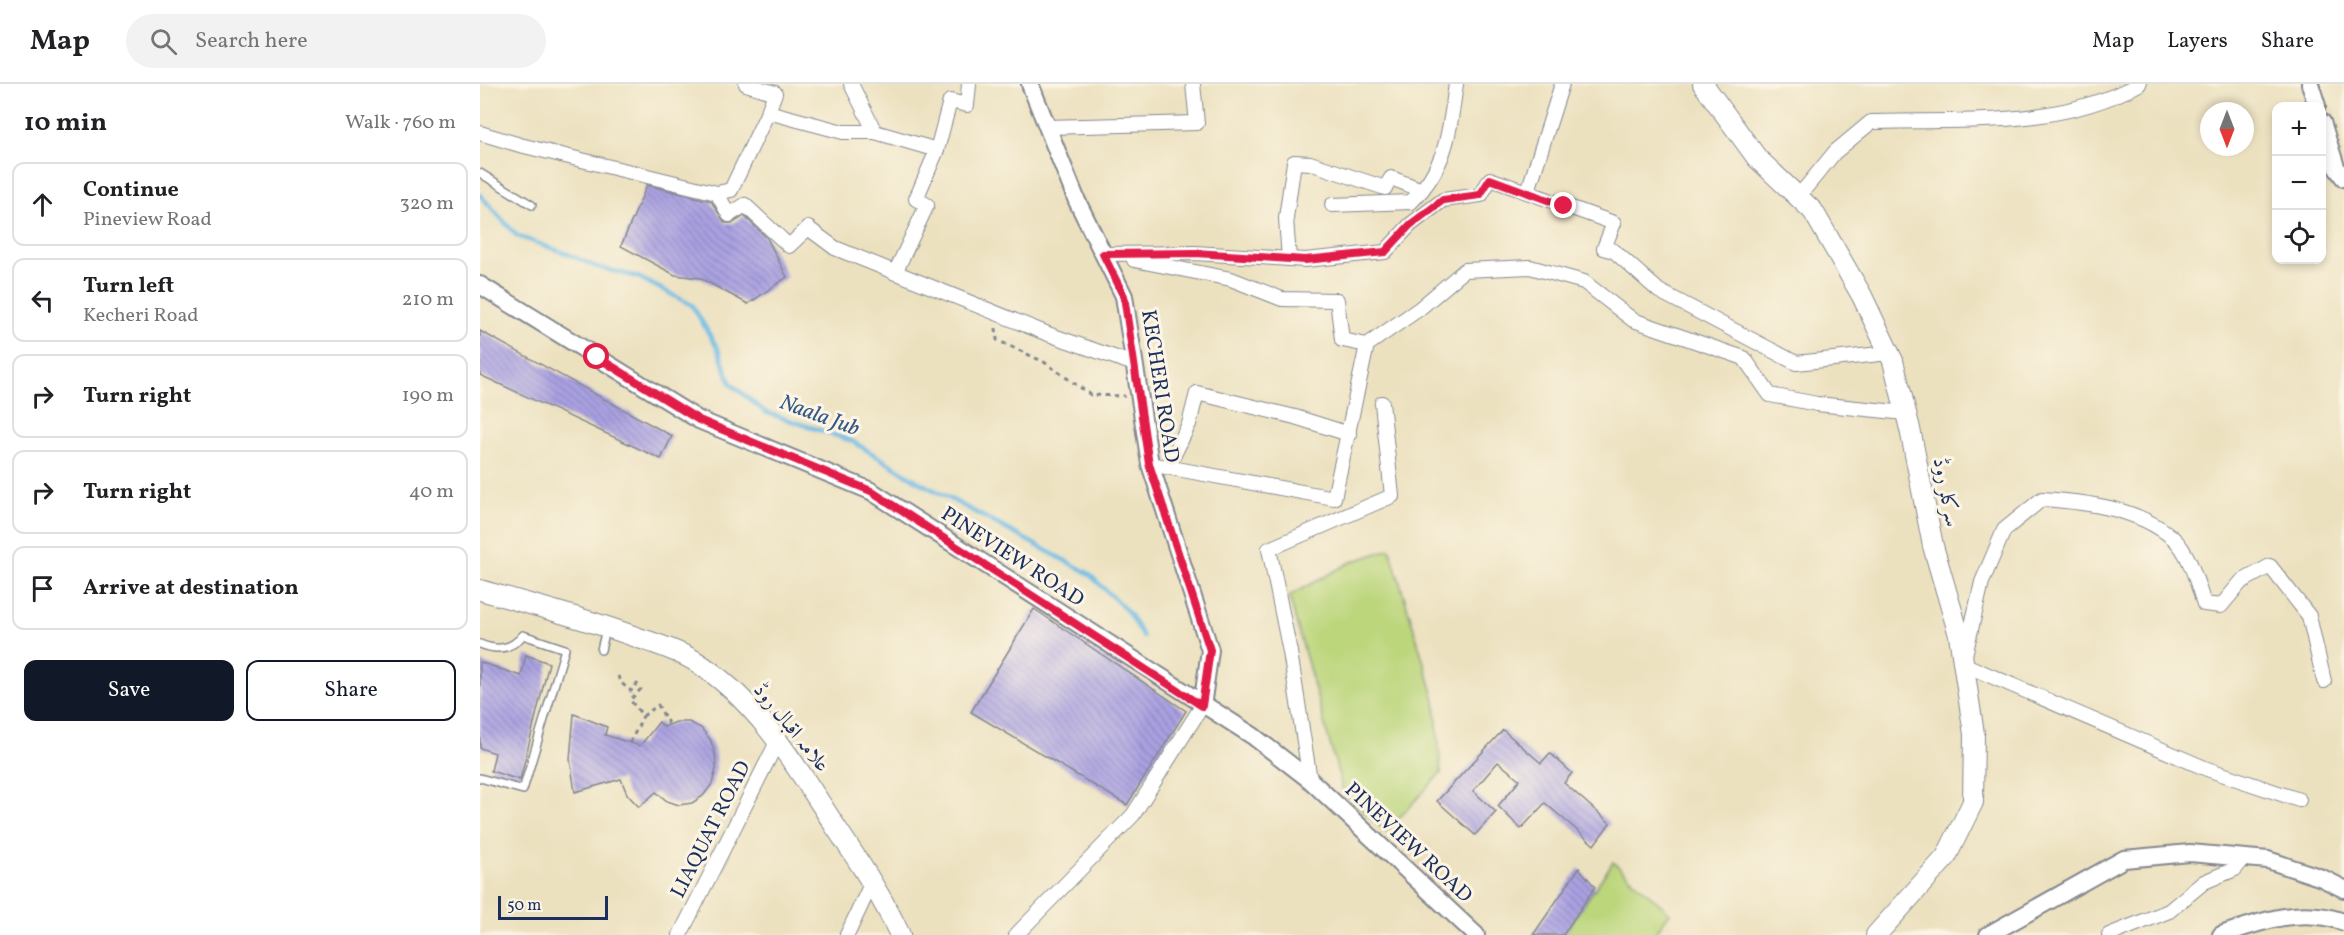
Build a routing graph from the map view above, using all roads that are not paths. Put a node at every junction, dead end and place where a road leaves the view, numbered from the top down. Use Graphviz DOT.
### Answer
graph roads {
  1 [pos="746,84"];
  2 [pos="851,84"];
  3 [pos="969,84"];
  4 [pos="1030,84"];
  5 [pos="1193,84"];
  6 [pos="1456,84"];
  7 [pos="1562,84"];
  8 [pos="1703,84"];
  9 [pos="2139,84"];
  10 [pos="2310,84"];
  11 [pos="2316,102"];
  12 [pos="768,112"];
  13 [pos="1047,127"];
  14 [pos="875,132"];
  15 [pos="480,133"];
  16 [pos="2326,135"];
  17 [pos="937,150"];
  18 [pos="480,173"];
  19 [pos="2344,178"];
  20 [pos="1422,190"];
  21 [pos="1528,191"];
  22 [pos="717,193"];
  23 [pos="1798,197"];
  24 [pos="532,205"];
  25 [pos="1332,205"];
  26 [pos="1103,254"];
  27 [pos="1289,259"];
  28 [pos="895,273"];
  29 [pos="480,285"];
  30 [pos="1366,345"];
  31 [pos="1890,353"];
  32 [pos="1134,364"];
  33 [pos="1382,403"];
  34 [pos="1906,413"];
  35 [pos="1348,434"];
  36 [pos="1149,464"];
  37 [pos="1168,467"];
  38 [pos="480,590"];
  39 [pos="607,626"];
  40 [pos="480,645"];
  41 [pos="602,650"];
  42 [pos="1963,664"];
  43 [pos="2325,681"];
  44 [pos="1202,706"];
  45 [pos="777,742"];
  46 [pos="480,778"];
  47 [pos="1310,780"];
  48 [pos="2299,800"];
  49 [pos="2245,857"];
  50 [pos="872,882"];
  51 [pos="2344,889"];
  52 [pos="2344,922"];
  53 [pos="680,935"];
  54 [pos="847,935"];
  55 [pos="900,935"];
  56 [pos="1016,935"];
  57 [pos="1476,935"];
  58 [pos="1876,935"];
  59 [pos="1988,935"];
  60 [pos="2109,935"];
  61 [pos="2221,935"];
  1 -- 12 [label="street"];
  2 -- 14 [label="street"];
  3 -- 17 [label="street"];
  4 -- 13 [label="street, KECHERI ROAD"];
  5 -- 13 [label="street"];
  6 -- 20 [label="street"];
  7 -- 21 [label="street"];
  8 -- 23 [label="main road, سرکلر روڈ"];
  9 -- 23 [label="street"];
  10 -- 11 [label="street"];
  12 -- 14 [label="street"];
  12 -- 22 [label="street"];
  13 -- 26 [label="street, KECHERI ROAD"];
  14 -- 17 [label="street"];
  15 -- 22 [label="street"];
  16 -- 19 [label="street"];
  17 -- 28 [label="street"];
  18 -- 24 [label="lane"];
  20 -- 25 [label="street"];
  20 -- 27 [label="street"];
  21 -- 27 [label="street"];
  21 -- 31 [label="street"];
  22 -- 28 [label="street"];
  23 -- 31 [label="main road, سرکلر روڈ"];
  26 -- 27 [label="street"];
  26 -- 30 [label="street"];
  26 -- 32 [label="street, KECHERI ROAD"];
  28 -- 32 [label="street"];
  29 -- 44 [label="street, PINEVIEW ROAD"];
  30 -- 34 [label="street"];
  30 -- 35 [label="street"];
  31 -- 34 [label="main road, سرکلر روڈ"];
  32 -- 36 [label="street, KECHERI ROAD"];
  33 -- 47 [label="street"];
  34 -- 42 [label="main road, سرکلر روڈ"];
  35 -- 37 [label="street"];
  35 -- 37 [label="street"];
  36 -- 37 [label="street"];
  36 -- 44 [label="street, KECHERI ROAD"];
  38 -- 39 [label="main road, علامہ اقبال روڈ"];
  39 -- 41 [label="lane"];
  39 -- 45 [label="main road, علامہ اقبال روڈ"];
  40 -- 46 [label="lane"];
  42 -- 43 [label="street"];
  42 -- 48 [label="street"];
  42 -- 58 [label="main road, سرکلر روڈ"];
  44 -- 47 [label="street, PINEVIEW ROAD"];
  44 -- 56 [label="street"];
  45 -- 50 [label="main road, علامہ اقبال روڈ"];
  45 -- 53 [label="street, LIAQUAT ROAD"];
  47 -- 57 [label="street, PINEVIEW ROAD"];
  49 -- 51 [label="street"];
  49 -- 59 [label="street"];
  49 -- 60 [label="street"];
  50 -- 54 [label="street"];
  50 -- 55 [label="main road, علامہ اقبال روڈ"];
  52 -- 61 [label="street"];
}
